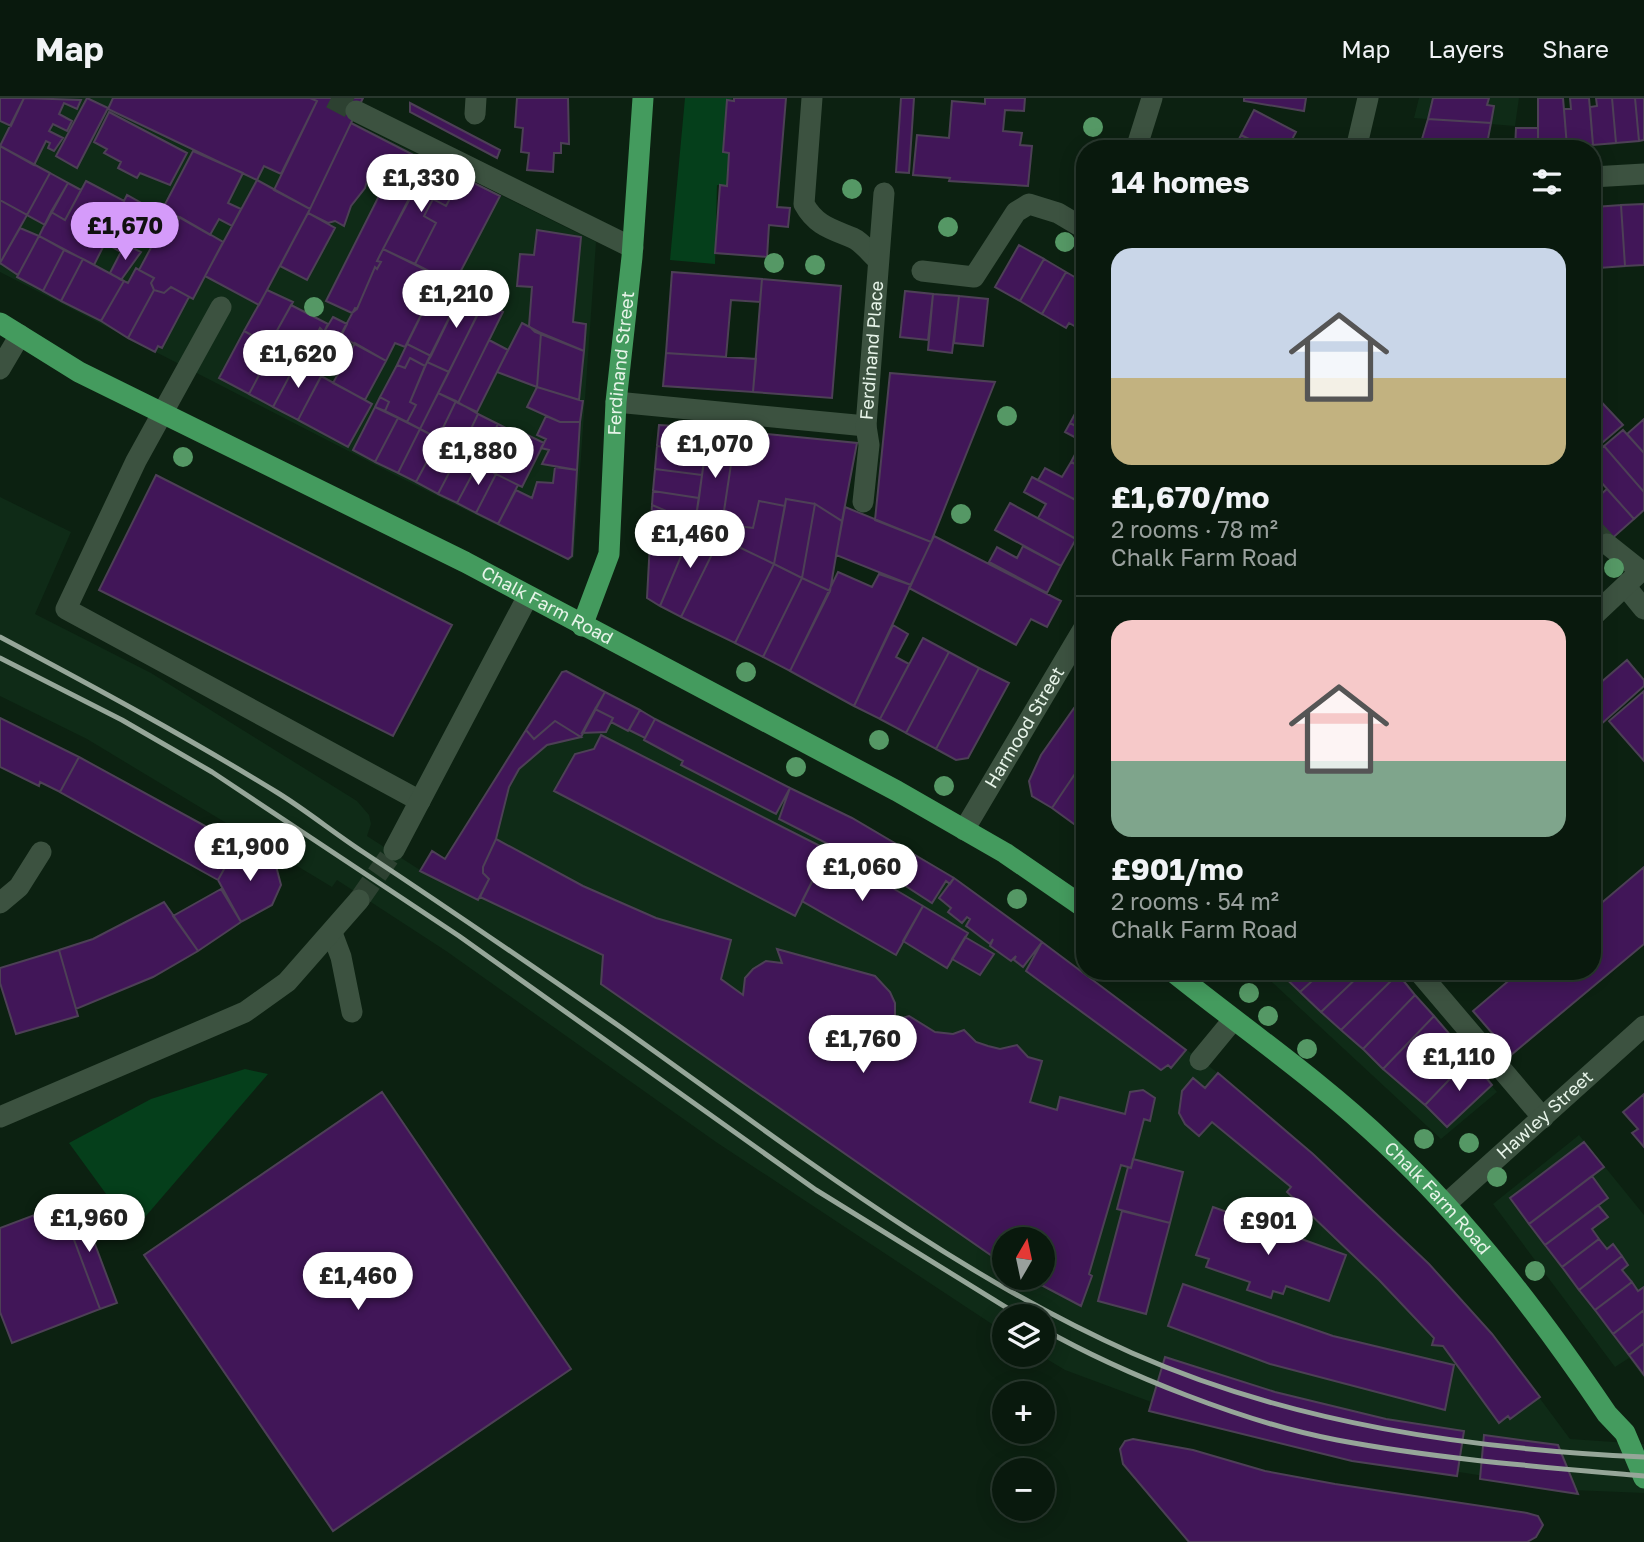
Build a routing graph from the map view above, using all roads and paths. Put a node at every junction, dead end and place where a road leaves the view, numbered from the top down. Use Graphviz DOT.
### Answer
graph roads {
  1 [pos="643,98"];
  2 [pos="812,98"];
  3 [pos="1152,98"];
  4 [pos="1368,98"];
  5 [pos="356,111"];
  6 [pos="1139,140"];
  7 [pos="1358,140"];
  8 [pos="1644,174"];
  9 [pos="1601,176"];
  10 [pos="884,193"];
  11 [pos="1076,224"];
  12 [pos="633,248"];
  13 [pos="878,260"];
  14 [pos="922,271"];
  15 [pos="221,307"];
  16 [pos="0,323"];
  17 [pos="20,335"];
  18 [pos="0,369"];
  19 [pos="616,402"];
  20 [pos="163,413"];
  21 [pos="866,426"];
  22 [pos="863,502"];
  23 [pos="1606,544"];
  24 [pos="1626,587"];
  25 [pos="528,596"];
  26 [pos="1601,609"];
  27 [pos="1644,609"];
  28 [pos="582,626"];
  29 [pos="1076,641"];
  30 [pos="420,802"];
  31 [pos="964,830"];
  32 [pos="394,850"];
  33 [pos="41,852"];
  34 [pos="359,900"];
  35 [pos="1076,902"];
  36 [pos="0,903"];
  37 [pos="332,933"];
  38 [pos="1189,980"];
  39 [pos="1426,980"];
  40 [pos="352,1012"];
  41 [pos="1233,1020"];
  42 [pos="1644,1026"];
  43 [pos="1200,1060"];
  44 [pos="0,1116"];
  45 [pos="1543,1118"];
  46 [pos="1446,1204"];
  47 [pos="1626,1433"];
  48 [pos="1644,1445"];
  49 [pos="1644,1478"];
  1 -- 12 [label="main road, Ferdinand Street"];
  2 -- 13 [label="street"];
  3 -- 6 [label="street"];
  4 -- 7 [label="street"];
  5 -- 12 [label="street"];
  8 -- 9 [label="street"];
  10 -- 13 [label="street, Ferdinand Place"];
  11 -- 14 [label="street"];
  12 -- 19 [label="main road, Ferdinand Street"];
  13 -- 21 [label="street, Ferdinand Place"];
  15 -- 20 [label="street"];
  16 -- 17 [label="main road, Chalk Farm Road"];
  17 -- 18 [label="street"];
  17 -- 20 [label="main road, Chalk Farm Road"];
  19 -- 21 [label="street, Ferdinand Place"];
  19 -- 28 [label="main road, Ferdinand Street"];
  20 -- 25 [label="main road, Chalk Farm Road"];
  20 -- 30 [label="street"];
  21 -- 22 [label="street"];
  23 -- 24 [label="street"];
  24 -- 26 [label="street"];
  24 -- 27 [label="street"];
  25 -- 28 [label="main road, Chalk Farm Road"];
  25 -- 30 [label="street"];
  28 -- 31 [label="main road, Chalk Farm Road"];
  29 -- 31 [label="street, Harmood Street"];
  30 -- 32 [label="street"];
  31 -- 35 [label="main road, Chalk Farm Road"];
  33 -- 36 [label="street"];
  34 -- 37 [label="street"];
  37 -- 40 [label="street"];
  37 -- 44 [label="street"];
  38 -- 41 [label="main road, Chalk Farm Road"];
  39 -- 45 [label="street"];
  41 -- 43 [label="street"];
  41 -- 46 [label="main road, Chalk Farm Road"];
  42 -- 45 [label="street, Hawley Street"];
  45 -- 46 [label="street, Hawley Street"];
  46 -- 47 [label="main road, Chalk Farm Road"];
  47 -- 48 [label="main road"];
  47 -- 49 [label="main road, Chalk Farm Road"];
}
